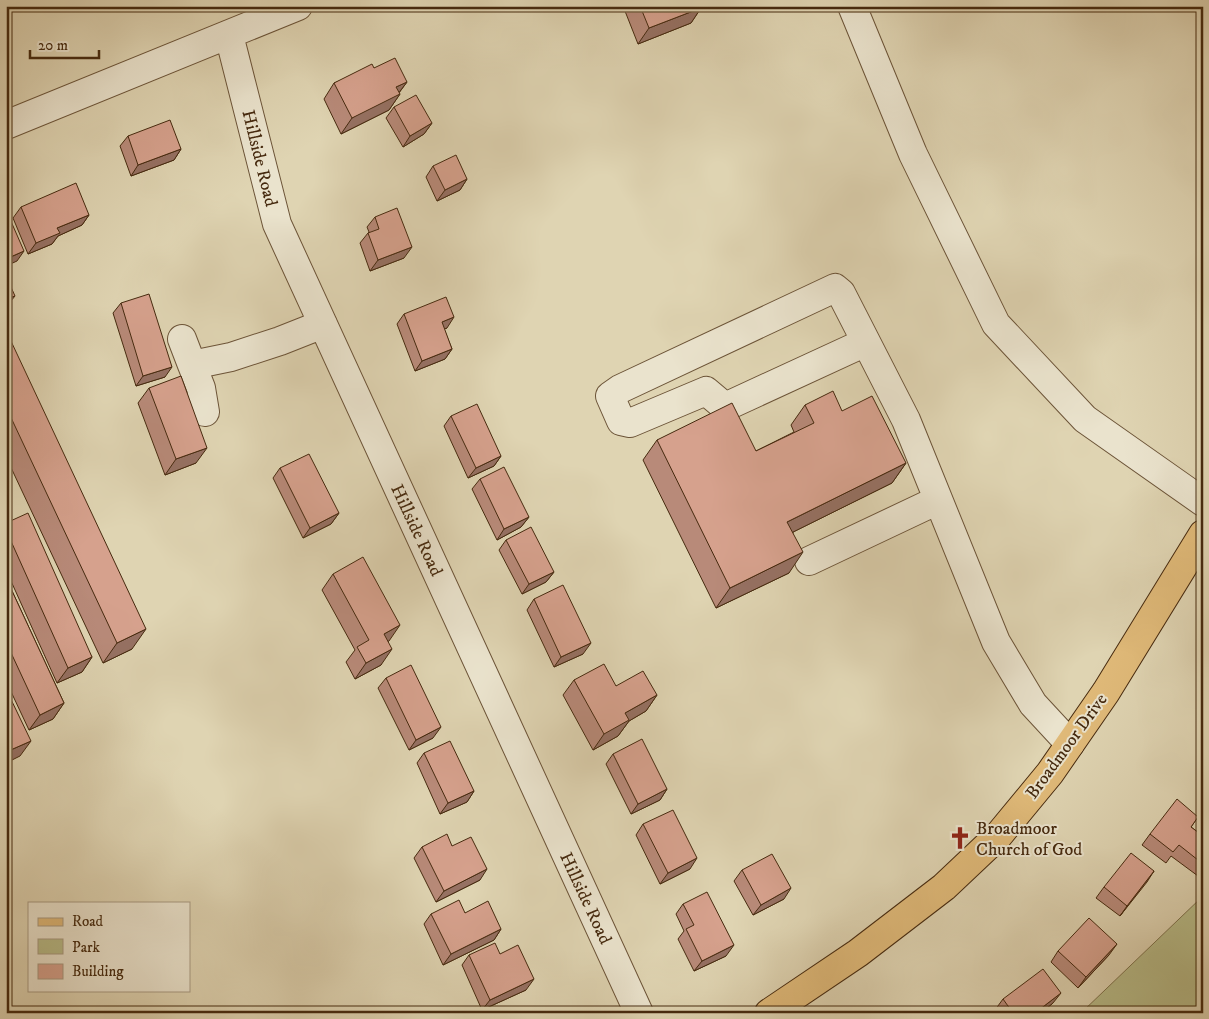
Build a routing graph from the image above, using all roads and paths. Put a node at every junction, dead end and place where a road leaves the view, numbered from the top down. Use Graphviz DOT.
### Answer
graph roads {
  1 [pos="298,6"];
  2 [pos="852,6"];
  3 [pos="228,35"];
  4 [pos="6,125"];
  5 [pos="323,324"];
  6 [pos="182,339"];
  7 [pos="866,342"];
  8 [pos="192,365"];
  9 [pos="206,412"];
  10 [pos="938,500"];
  11 [pos="1203,502"];
  12 [pos="1203,534"];
  13 [pos="809,561"];
  14 [pos="1070,744"];
  15 [pos="639,1013"];
  16 [pos="769,1013"];
  1 -- 3 [label="street"];
  2 -- 11 [label="street"];
  3 -- 4 [label="street"];
  3 -- 5 [label="street, Hillside Road"];
  5 -- 8 [label="street"];
  5 -- 15 [label="street, Hillside Road"];
  6 -- 8 [label="street"];
  7 -- 7 [label="street"];
  7 -- 10 [label="street"];
  8 -- 9 [label="street"];
  10 -- 13 [label="street"];
  10 -- 14 [label="street"];
  12 -- 14 [label="main road, Broadmoor Drive"];
  14 -- 16 [label="main road, Broadmoor Drive"];
}
